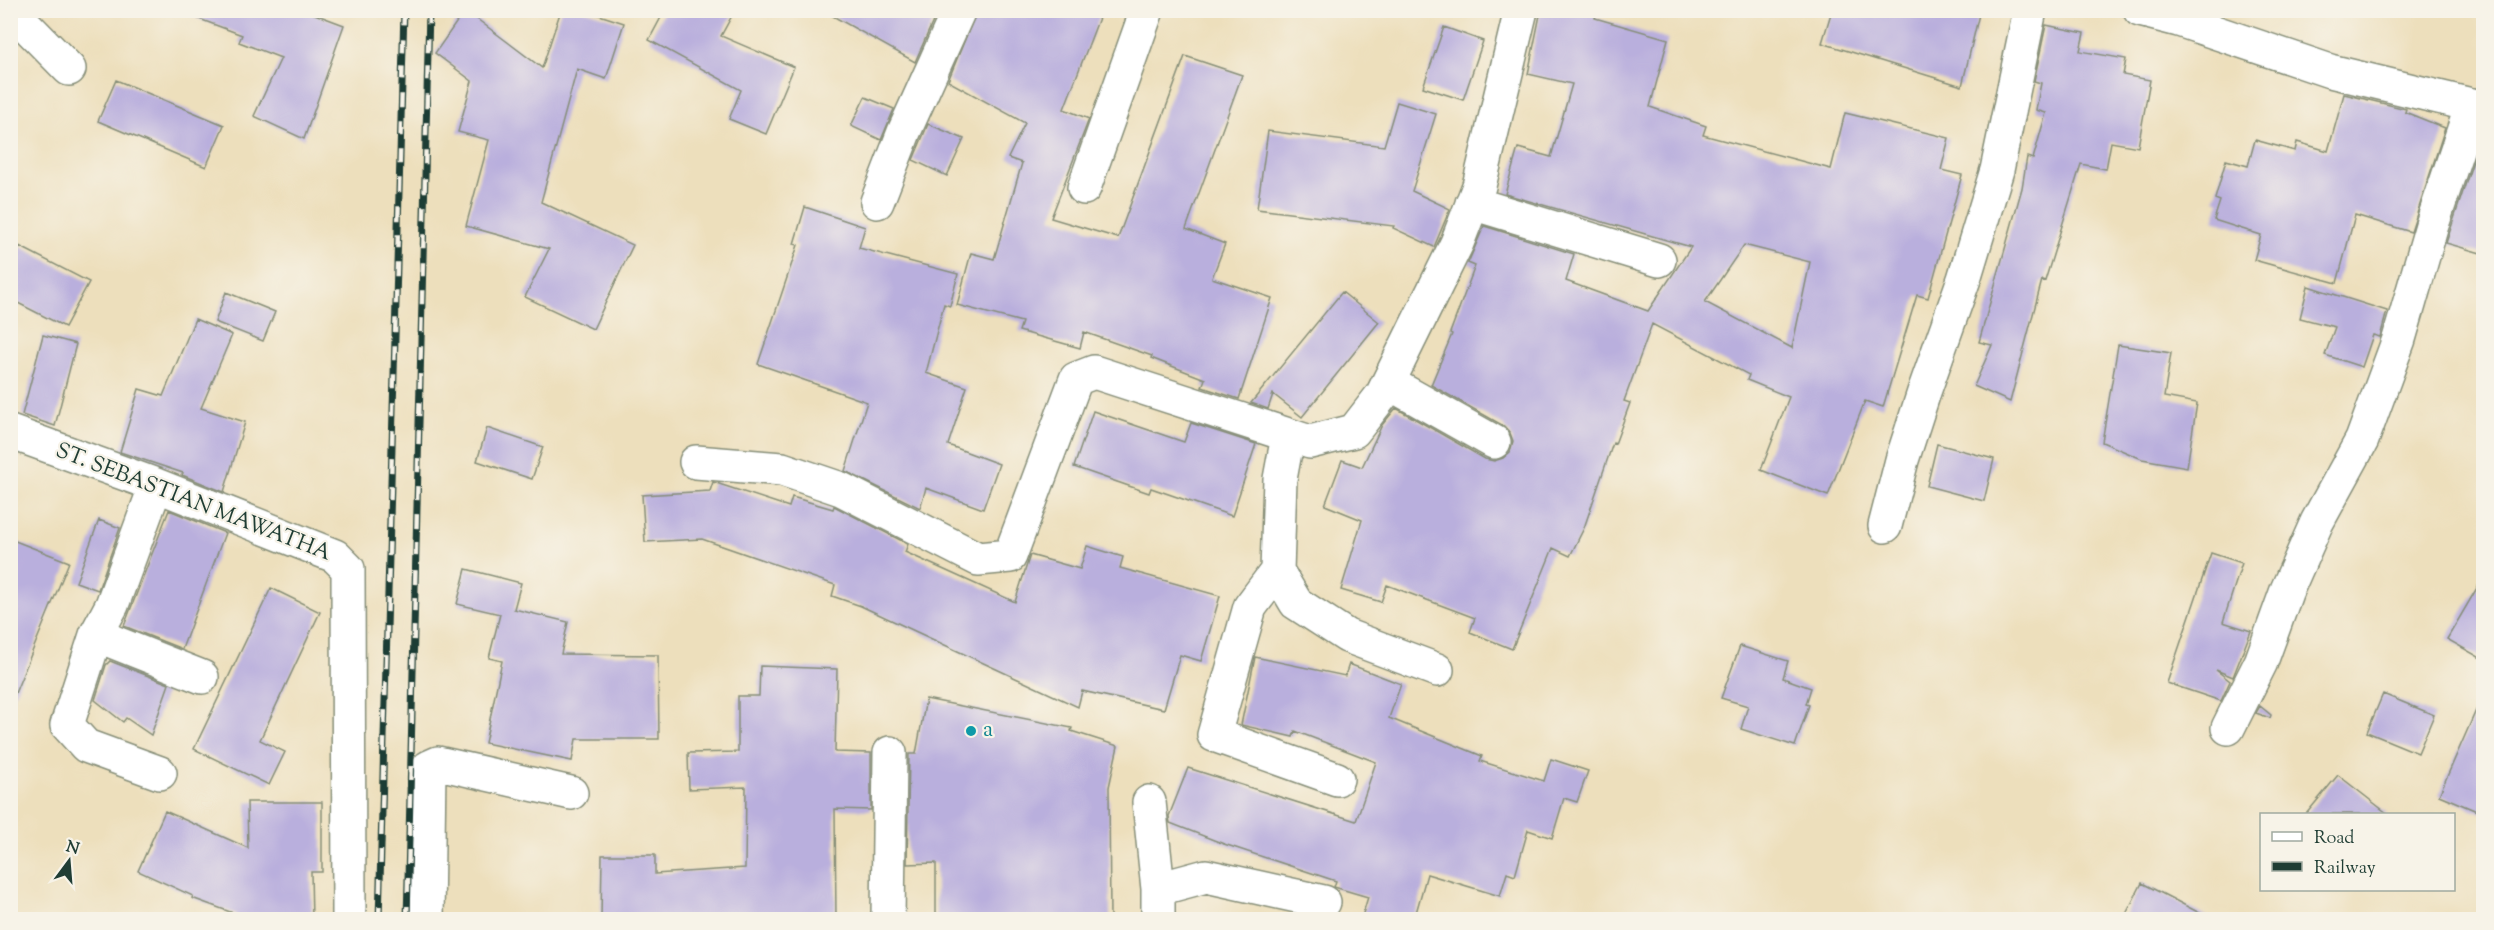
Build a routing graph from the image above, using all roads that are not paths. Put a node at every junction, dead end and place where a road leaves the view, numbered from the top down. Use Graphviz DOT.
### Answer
graph roads {
  1 [pos="11,10"];
  2 [pos="959,10"];
  3 [pos="1147,10"];
  4 [pos="1521,10"];
  5 [pos="2030,10"];
  6 [pos="2140,10"];
  7 [pos="2181,15"];
  8 [pos="69,69"];
  9 [pos="2478,106"];
  10 [pos="1084,188"];
  11 [pos="877,202"];
  12 [pos="1472,203"];
  13 [pos="1659,260"];
  14 [pos="1389,382"];
  15 [pos="10,432"];
  16 [pos="1288,436"];
  17 [pos="1494,442"];
  18 [pos="696,462"];
  19 [pos="156,485"];
  20 [pos="1885,526"];
  21 [pos="1277,571"];
  22 [pos="96,635"];
  23 [pos="1437,670"];
  24 [pos="202,677"];
  25 [pos="2228,728"];
  26 [pos="890,753"];
  27 [pos="160,772"];
  28 [pos="1337,779"];
  29 [pos="571,793"];
  30 [pos="1149,802"];
  31 [pos="1324,902"];
  32 [pos="1158,904"];
  33 [pos="349,920"];
  34 [pos="427,920"];
  35 [pos="888,920"];
  1 -- 8 [label="street"];
  2 -- 11 [label="street"];
  3 -- 10 [label="street"];
  4 -- 12 [label="street"];
  5 -- 20 [label="street"];
  6 -- 7 [label="street"];
  7 -- 9 [label="street"];
  9 -- 25 [label="street"];
  12 -- 13 [label="street"];
  12 -- 14 [label="street"];
  14 -- 16 [label="street"];
  14 -- 17 [label="street"];
  15 -- 19 [label="street, ST. SEBASTIAN MAWATHA"];
  16 -- 18 [label="street"];
  16 -- 21 [label="street"];
  19 -- 22 [label="street"];
  19 -- 33 [label="street, ST. SEBASTIAN MAWATHA"];
  21 -- 23 [label="street"];
  21 -- 28 [label="street"];
  22 -- 24 [label="street"];
  22 -- 27 [label="street"];
  26 -- 35 [label="street"];
  29 -- 34 [label="street"];
  30 -- 32 [label="street"];
  31 -- 32 [label="street"];
}
